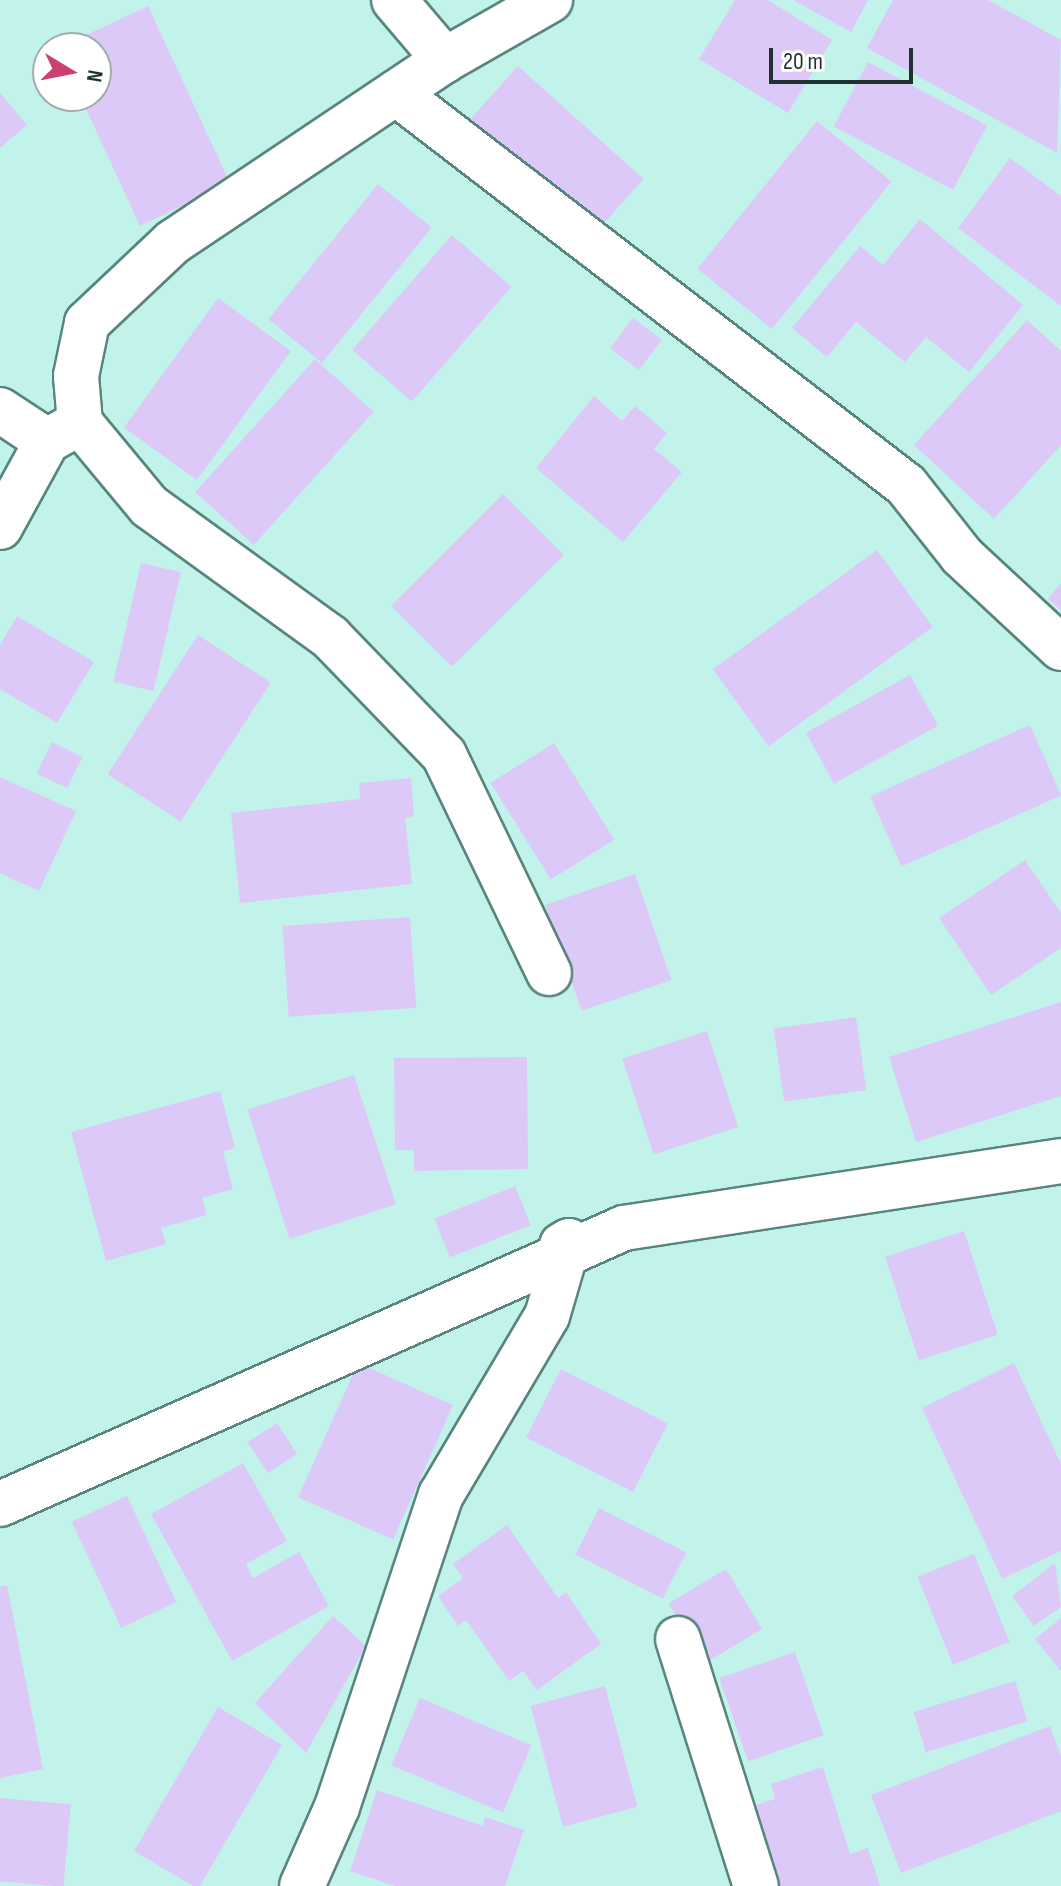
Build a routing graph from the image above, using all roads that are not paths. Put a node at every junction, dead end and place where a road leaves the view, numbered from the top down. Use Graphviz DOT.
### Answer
graph roads {
  1 [pos="394,0"];
  2 [pos="550,0"];
  3 [pos="445,60"];
  4 [pos="396,93"];
  5 [pos="0,410"];
  6 [pos="63,432"];
  7 [pos="0,527"];
  8 [pos="1061,648"];
  9 [pos="549,973"];
  10 [pos="1061,1161"];
  11 [pos="454,1303"];
  12 [pos="0,1504"];
  13 [pos="678,1639"];
  14 [pos="302,1886"];
  15 [pos="756,1886"];
  1 -- 3 [label="street"];
  2 -- 3 [label="street"];
  3 -- 4 [label="street"];
  4 -- 6 [label="street"];
  4 -- 8 [label="street"];
  5 -- 6 [label="street"];
  6 -- 7 [label="street"];
  6 -- 9 [label="street"];
  10 -- 11 [label="street"];
  11 -- 12 [label="street"];
  11 -- 14 [label="street"];
  13 -- 15 [label="street"];
}
